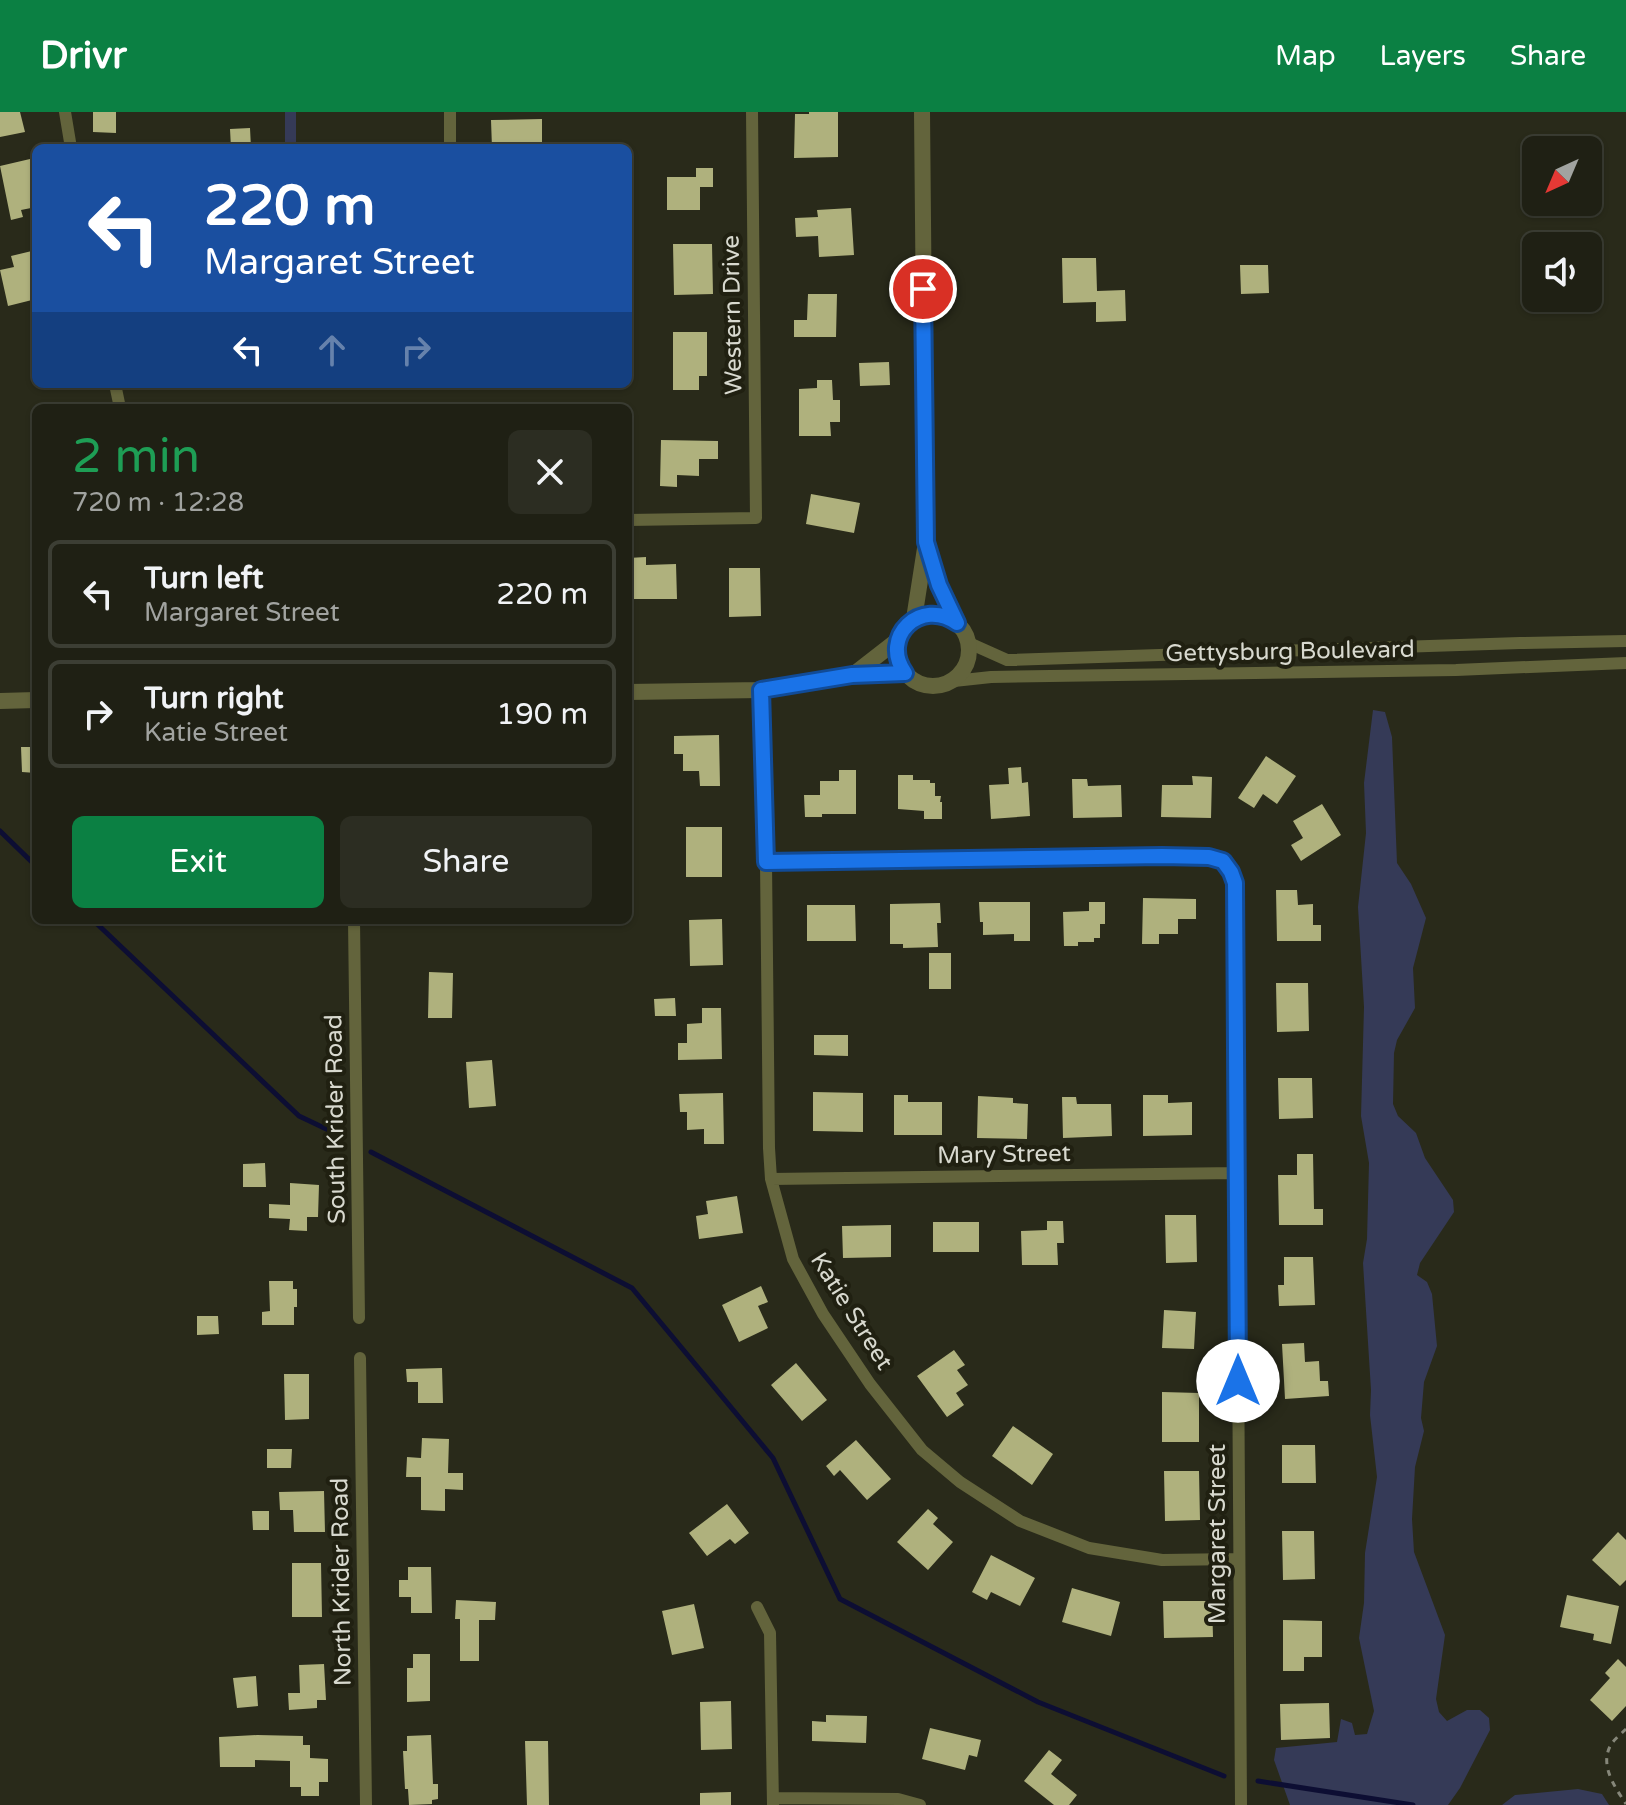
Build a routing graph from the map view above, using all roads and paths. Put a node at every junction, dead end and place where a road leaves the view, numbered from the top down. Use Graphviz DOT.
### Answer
graph roads {
  1 [pos="65,112"];
  2 [pos="450,112"];
  3 [pos="752,112"];
  4 [pos="922,112"];
  5 [pos="70,144"];
  6 [pos="450,144"];
  7 [pos="632,520"];
  8 [pos="926,542"];
  9 [pos="914,619"];
  10 [pos="957,623"];
  11 [pos="899,639"];
  12 [pos="1620,642"];
  13 [pos="969,643"];
  14 [pos="1482,644"];
  15 [pos="1620,663"];
  16 [pos="1483,669"];
  17 [pos="905,673"];
  18 [pos="852,675"];
  19 [pos="954,681"];
  20 [pos="761,690"];
  21 [pos="632,692"];
  22 [pos="32,700"];
  23 [pos="0,701"];
  24 [pos="766,862"];
  25 [pos="354,924"];
  26 [pos="1237,1173"];
  27 [pos="771,1179"];
  28 [pos="359,1318"];
  29 [pos="360,1358"];
  30 [pos="1239,1559"];
  31 [pos="757,1607"];
  32 [pos="1626,1729"];
  33 [pos="773,1801"];
  34 [pos="1626,1804"];
  35 [pos="366,1805"];
  36 [pos="920,1805"];
  37 [pos="1241,1805"];
  1 -- 5 [label="street"];
  2 -- 6 [label="street"];
  3 -- 7 [label="street, Western Drive"];
  4 -- 8 [label="street"];
  8 -- 9 [label="street"];
  8 -- 10 [label="street"];
  9 -- 10 [label="street"];
  9 -- 11 [label="street"];
  10 -- 13 [label="street"];
  11 -- 17 [label="street"];
  11 -- 18 [label="street"];
  12 -- 14 [label="street, Gettysburg Boulevard"];
  12 -- 15 [label="street"];
  13 -- 14 [label="street, Gettysburg Boulevard"];
  13 -- 19 [label="street"];
  14 -- 16 [label="street"];
  15 -- 16 [label="street, Gettysburg Boulevard"];
  16 -- 19 [label="street, Gettysburg Boulevard"];
  17 -- 18 [label="street"];
  17 -- 19 [label="street"];
  18 -- 20 [label="street"];
  20 -- 21 [label="street"];
  20 -- 24 [label="street, Katie Street"];
  22 -- 23 [label="street"];
  24 -- 26 [label="street, Margaret Street"];
  24 -- 27 [label="street, Katie Street"];
  25 -- 28 [label="street, South Krider Road"];
  26 -- 27 [label="street, Mary Street"];
  26 -- 30 [label="street, Margaret Street"];
  27 -- 30 [label="street, Katie Street"];
  29 -- 35 [label="street, North Krider Road"];
  30 -- 37 [label="street, Margaret Street"];
  31 -- 33 [label="street"];
  32 -- 34 [label="path"];
  33 -- 36 [label="street"];
}
